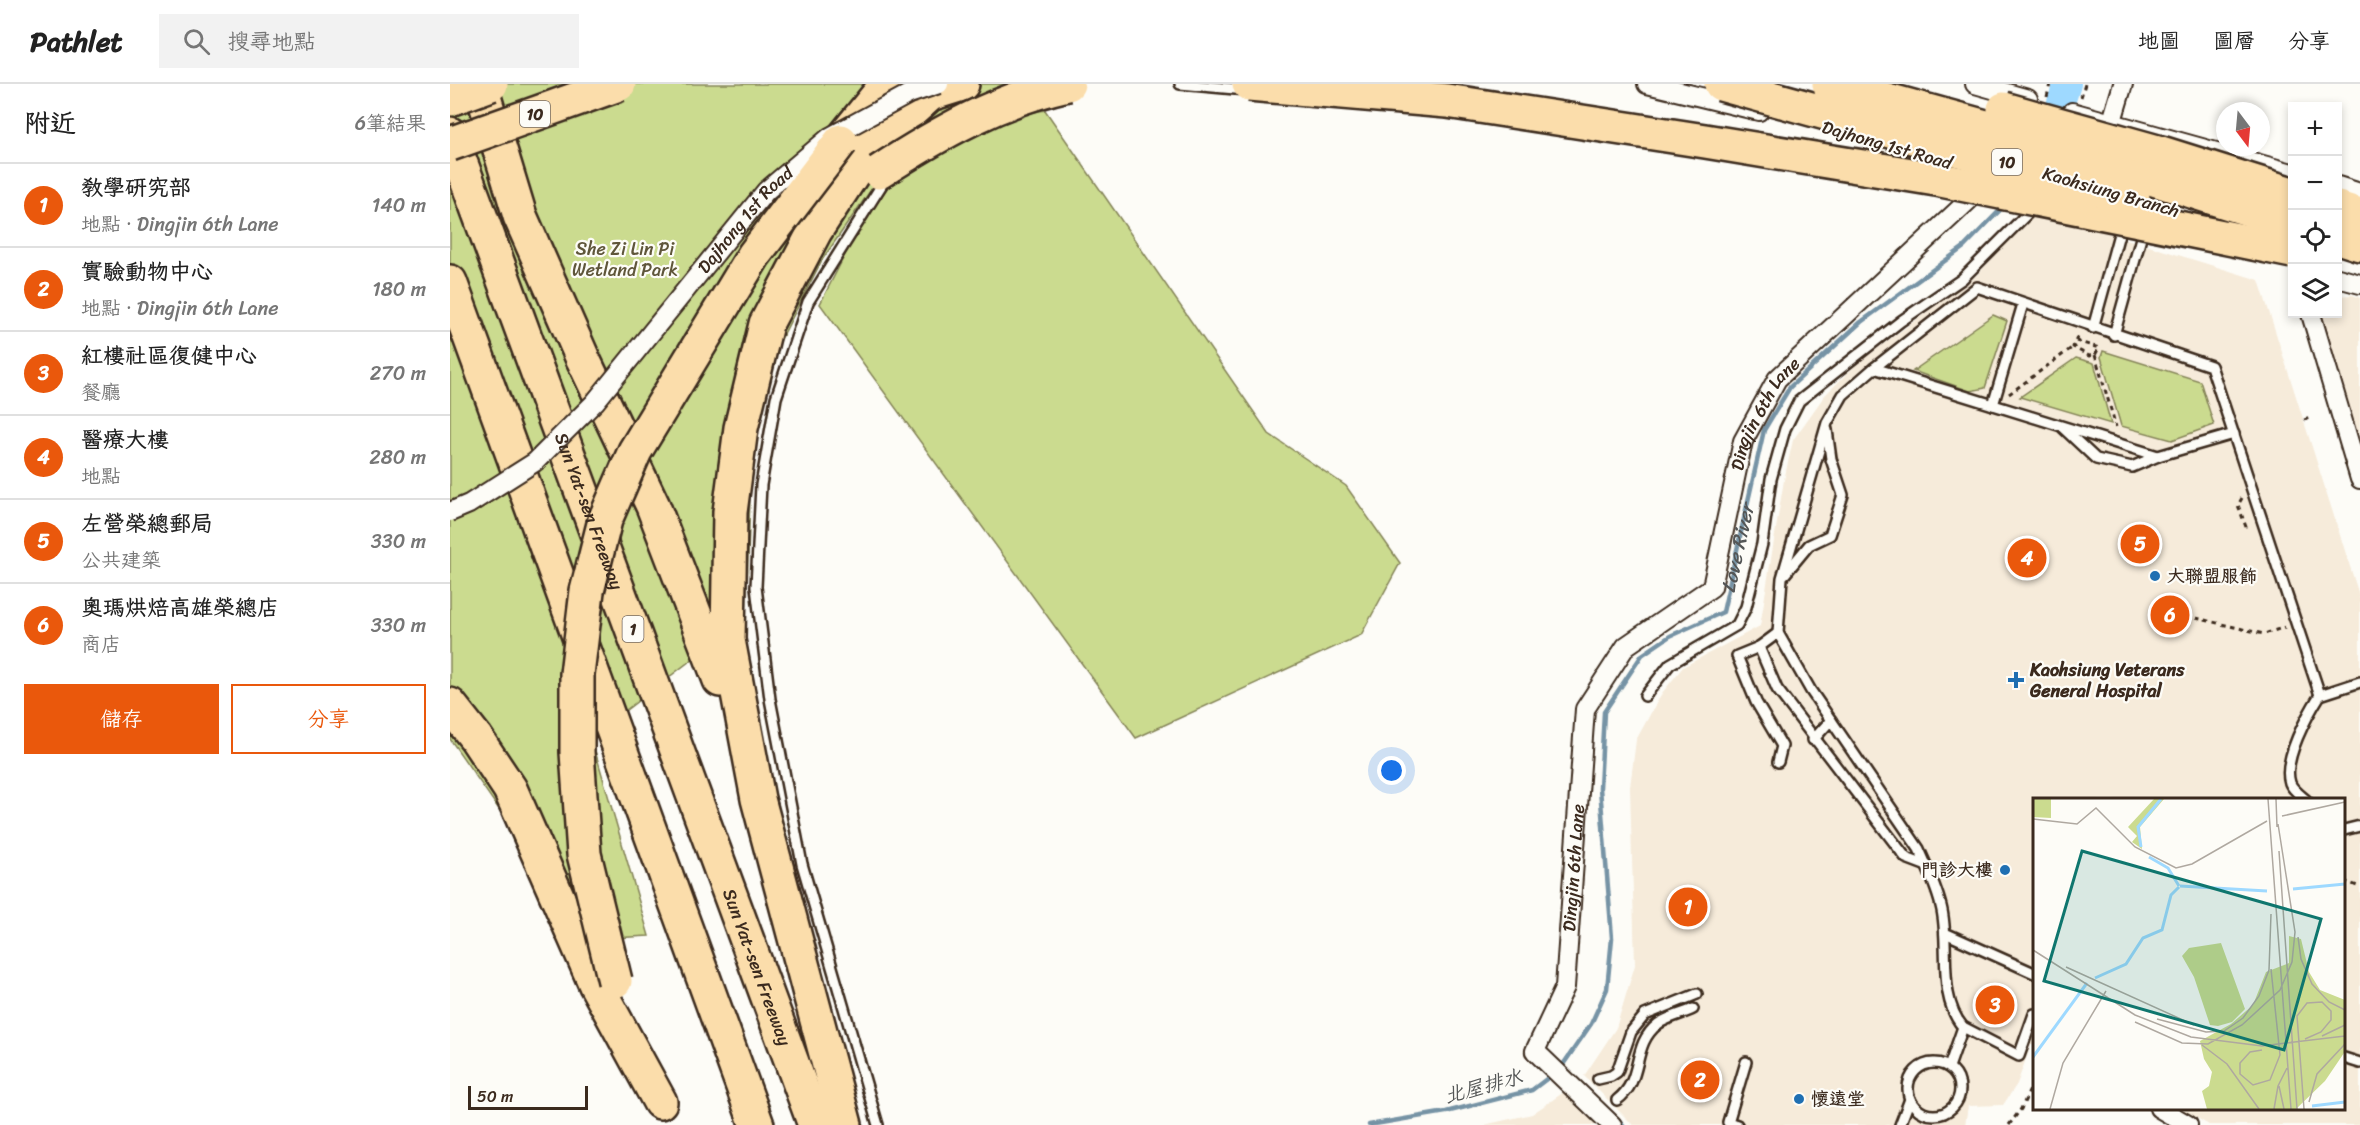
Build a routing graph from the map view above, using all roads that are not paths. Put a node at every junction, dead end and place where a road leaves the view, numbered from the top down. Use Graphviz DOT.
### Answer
graph roads {
  1 [pos="480,84"];
  2 [pos="491,84"];
  3 [pos="561,84"];
  4 [pos="619,84"];
  5 [pos="887,84"];
  6 [pos="939,84"];
  7 [pos="962,84"];
  8 [pos="1055,84"];
  9 [pos="1068,84"];
  10 [pos="1180,84"];
  11 [pos="1249,84"];
  12 [pos="1647,84"];
  13 [pos="1721,84"];
  14 [pos="1772,84"];
  15 [pos="1829,84"];
  16 [pos="1914,84"];
  17 [pos="1975,84"];
  18 [pos="2123,84"];
  19 [pos="2016,90"];
  20 [pos="450,99"];
  21 [pos="1869,110"];
  22 [pos="2112,121"];
  23 [pos="450,125"];
  24 [pos="450,134"];
  25 [pos="1612,137"];
  26 [pos="450,144"];
  27 [pos="2024,147"];
  28 [pos="2216,151"];
  29 [pos="1727,155"];
  30 [pos="2229,156"];
  31 [pos="2232,156"];
  32 [pos="1953,171"];
  33 [pos="2288,172"];
  34 [pos="1994,178"];
  35 [pos="2342,188"];
  36 [pos="2288,193"];
  37 [pos="2047,194"];
  38 [pos="2360,194"];
  39 [pos="2150,196"];
  40 [pos="2288,203"];
  41 [pos="2342,210"];
  42 [pos="2288,213"];
  43 [pos="2360,215"];
  44 [pos="2288,216"];
  45 [pos="2123,218"];
  46 [pos="2342,220"];
  47 [pos="2288,222"];
  48 [pos="2145,224"];
  49 [pos="2360,225"];
  50 [pos="2342,230"];
  51 [pos="2360,235"];
  52 [pos="2288,237"];
  53 [pos="2342,239"];
  54 [pos="2288,242"];
  55 [pos="2360,244"];
  56 [pos="2288,250"];
  57 [pos="2342,258"];
  58 [pos="2342,262"];
  59 [pos="2360,264"];
  60 [pos="2288,265"];
  61 [pos="2342,279"];
  62 [pos="450,282"];
  63 [pos="2360,284"];
  64 [pos="2023,304"];
  65 [pos="2312,318"];
  66 [pos="766,324"];
  67 [pos="2093,328"];
  68 [pos="2114,335"];
  69 [pos="1874,368"];
  70 [pos="1993,405"];
  71 [pos="1826,426"];
  72 [pos="2061,427"];
  73 [pos="2352,432"];
  74 [pos="2234,434"];
  75 [pos="2158,456"];
  76 [pos="2360,478"];
  77 [pos="450,512"];
  78 [pos="1782,578"];
  79 [pos="1778,633"];
  80 [pos="1759,647"];
  81 [pos="2360,682"];
  82 [pos="2320,695"];
  83 [pos="1645,696"];
  84 [pos="450,705"];
  85 [pos="1831,720"];
  86 [pos="1813,740"];
  87 [pos="1778,762"];
  88 [pos="2290,786"];
  89 [pos="2291,798"];
  90 [pos="2304,798"];
  91 [pos="758,799"];
  92 [pos="2360,826"];
  93 [pos="2345,830"];
  94 [pos="1927,866"];
  95 [pos="1945,933"];
  96 [pos="2033,973"];
  97 [pos="605,983"];
  98 [pos="1697,994"];
  99 [pos="1693,1009"];
  100 [pos="2033,1017"];
  101 [pos="1963,1027"];
  102 [pos="2345,1059"];
  103 [pos="1746,1062"];
  104 [pos="2360,1063"];
  105 [pos="1949,1067"];
  106 [pos="1598,1079"];
  107 [pos="1910,1099"];
  108 [pos="1617,1101"];
  109 [pos="2162,1110"];
  110 [pos="665,1114"];
  111 [pos="757,1125"];
  112 [pos="815,1125"];
  113 [pos="845,1125"];
  114 [pos="878,1125"];
  115 [pos="1612,1125"];
  116 [pos="1737,1125"];
  117 [pos="1900,1125"];
  118 [pos="2188,1125"];
  1 -- 91 [label="highway"];
  2 -- 20 [label="highway, bridge"];
  3 -- 23 [label="highway, 10"];
  4 -- 26 [label="highway, 10, bridge"];
  5 -- 97 [label="highway, bridge"];
  6 -- 77 [label="street, Dajhong 1st Road, bridge"];
  7 -- 66 [label="highway"];
  8 -- 114 [label="lane"];
  9 -- 66 [label="highway, bridge"];
  10 -- 25 [label="lane"];
  11 -- 56 [label="highway, bridge"];
  12 -- 34 [label="street, Dajhong 1st Road"];
  13 -- 54 [label="highway, Kaohsiung Branch / 10, bridge"];
  14 -- 21 [label="highway"];
  15 -- 27 [label="highway, Kaohsiung Branch / 10, bridge"];
  16 -- 36 [label="highway, bridge"];
  17 -- 19 [label="street, Dajhong 1st Road"];
  18 -- 22 [label="street"];
  19 -- 22 [label="street, Dajhong 1st Road"];
  21 -- 27 [label="street, Dajhong 1st Road"];
  22 -- 28 [label="street, Dajhong 1st Road"];
  24 -- 112 [label="highway, Sun Yat-sen Freeway / 1"];
  27 -- 39 [label="street, Dajhong 1st Road"];
  27 -- 40 [label="highway, bridge"];
  27 -- 47 [label="highway, Kaohsiung Branch / 10, bridge"];
  29 -- 32 [label="lane"];
  30 -- 42 [label="street, Dajhong 1st Road"];
  31 -- 33 [label="street, Dajhong 1st Road"];
  34 -- 37 [label="street, Dajhong 1st Road"];
  34 -- 115 [label="street, Dingjin 6th Lane"];
  35 -- 38 [label="street"];
  37 -- 45 [label="street, Dajhong 1st Road"];
  37 -- 83 [label="lane"];
  39 -- 44 [label="street, Dajhong 1st Road"];
  39 -- 45 [label="street"];
  39 -- 52 [label="street, Dajhong 1st Road"];
  41 -- 43 [label="highway"];
  45 -- 48 [label="street, Dajhong 1st Road"];
  45 -- 67 [label="lane"];
  46 -- 49 [label="highway"];
  48 -- 60 [label="street, Dajhong 1st Road"];
  48 -- 68 [label="lane"];
  50 -- 51 [label="street"];
  53 -- 55 [label="highway"];
  57 -- 59 [label="highway"];
  58 -- 59 [label="highway"];
  61 -- 63 [label="street"];
  62 -- 111 [label="highway"];
  64 -- 67 [label="lane"];
  64 -- 69 [label="lane"];
  64 -- 70 [label="lane"];
  65 -- 73 [label="street"];
  66 -- 91 [label="highway"];
  67 -- 68 [label="lane"];
  68 -- 74 [label="lane"];
  69 -- 70 [label="lane"];
  69 -- 71 [label="lane"];
  70 -- 72 [label="lane"];
  71 -- 78 [label="lane"];
  71 -- 78 [label="lane"];
  72 -- 75 [label="lane"];
  72 -- 75 [label="lane"];
  73 -- 76 [label="street"];
  74 -- 75 [label="lane"];
  74 -- 82 [label="lane"];
  78 -- 79 [label="lane"];
  79 -- 80 [label="lane"];
  79 -- 85 [label="lane"];
  80 -- 86 [label="lane"];
  80 -- 87 [label="lane"];
  81 -- 82 [label="lane"];
  82 -- 88 [label="lane"];
  84 -- 97 [label="highway"];
  85 -- 86 [label="lane"];
  85 -- 94 [label="lane"];
  86 -- 94 [label="lane"];
  88 -- 89 [label="lane"];
  88 -- 90 [label="lane"];
  91 -- 113 [label="highway"];
  92 -- 93 [label="lane"];
  94 -- 95 [label="lane"];
  95 -- 96 [label="lane"];
  95 -- 101 [label="lane"];
  97 -- 110 [label="highway"];
  98 -- 106 [label="lane"];
  99 -- 108 [label="lane"];
  100 -- 101 [label="lane"];
  101 -- 105 [label="lane"];
  102 -- 104 [label="lane"];
  103 -- 116 [label="lane"];
  105 -- 107 [label="lane"];
  105 -- 107 [label="lane"];
  107 -- 117 [label="lane"];
  109 -- 118 [label="street"];
}
